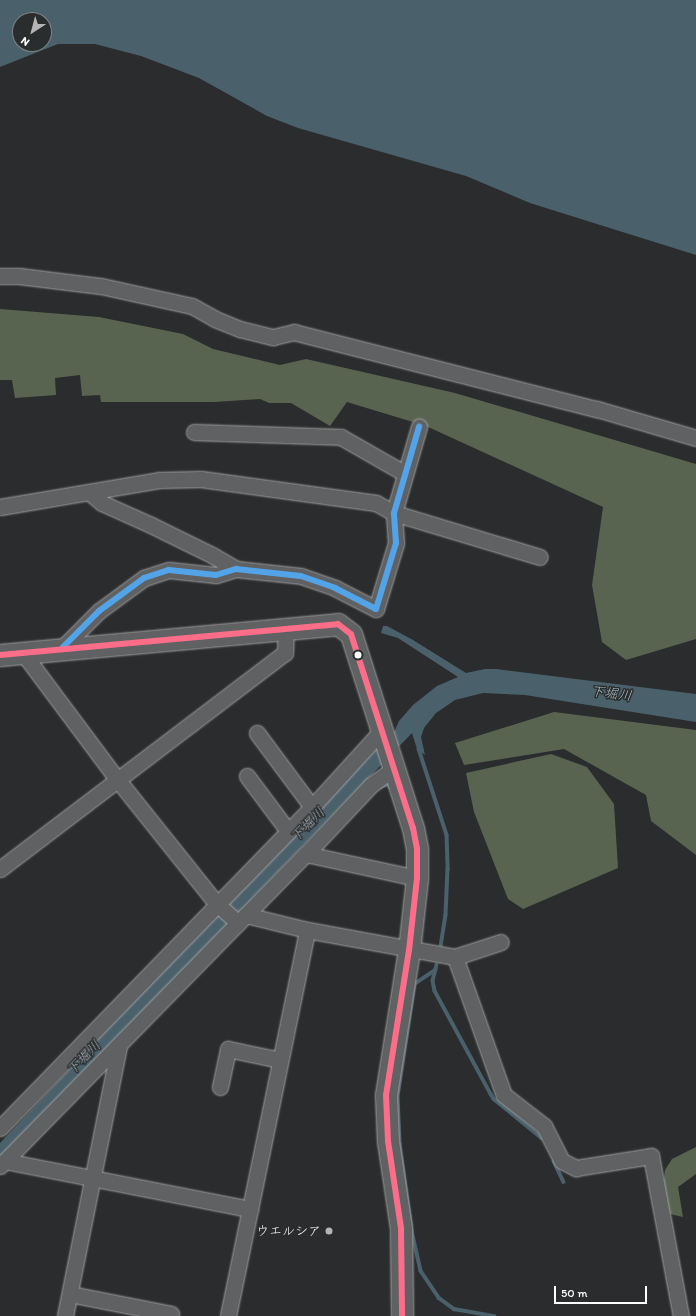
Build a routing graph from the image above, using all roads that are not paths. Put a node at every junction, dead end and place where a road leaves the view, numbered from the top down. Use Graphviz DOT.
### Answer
graph roads {
  1 [pos="0,276"];
  2 [pos="419,427"];
  3 [pos="194,432"];
  4 [pos="696,438"];
  5 [pos="404,473"];
  6 [pos="90,493"];
  7 [pos="0,507"];
  8 [pos="394,513"];
  9 [pos="540,557"];
  10 [pos="236,569"];
  11 [pos="286,628"];
  12 [pos="61,649"];
  13 [pos="23,653"];
  14 [pos="0,655"];
  15 [pos="257,733"];
  16 [pos="383,733"];
  17 [pos="392,764"];
  18 [pos="246,776"];
  19 [pos="118,779"];
  20 [pos="312,807"];
  21 [pos="288,831"];
  22 [pos="306,854"];
  23 [pos="0,869"];
  24 [pos="417,878"];
  25 [pos="216,903"];
  26 [pos="242,919"];
  27 [pos="307,930"];
  28 [pos="501,942"];
  29 [pos="408,950"];
  30 [pos="455,957"];
  31 [pos="119,1045"];
  32 [pos="280,1060"];
  33 [pos="220,1088"];
  34 [pos="0,1128"];
  35 [pos="3,1164"];
  36 [pos="92,1178"];
  37 [pos="250,1209"];
  38 [pos="70,1294"];
  39 [pos="171,1314"];
  40 [pos="65,1316"];
  41 [pos="228,1316"];
  42 [pos="402,1316"];
  43 [pos="681,1316"];
  1 -- 4 [label="street"];
  2 -- 5 [label="street"];
  3 -- 5 [label="street"];
  5 -- 8 [label="street"];
  6 -- 7 [label="street"];
  6 -- 8 [label="street"];
  6 -- 10 [label="street"];
  8 -- 9 [label="street"];
  8 -- 10 [label="street"];
  10 -- 12 [label="street"];
  11 -- 12 [label="main road"];
  11 -- 16 [label="main road"];
  11 -- 19 [label="street"];
  12 -- 13 [label="main road"];
  13 -- 14 [label="main road"];
  13 -- 19 [label="street"];
  15 -- 20 [label="street"];
  16 -- 17 [label="main road"];
  16 -- 20 [label="street"];
  17 -- 22 [label="street"];
  17 -- 24 [label="main road"];
  18 -- 21 [label="street"];
  19 -- 23 [label="street"];
  19 -- 25 [label="street"];
  20 -- 21 [label="street"];
  21 -- 25 [label="street"];
  22 -- 24 [label="street"];
  22 -- 26 [label="street"];
  24 -- 29 [label="main road"];
  25 -- 26 [label="street"];
  25 -- 34 [label="street"];
  26 -- 27 [label="street"];
  26 -- 31 [label="street"];
  27 -- 29 [label="street"];
  27 -- 32 [label="street"];
  28 -- 30 [label="street"];
  29 -- 30 [label="street"];
  29 -- 42 [label="main road"];
  30 -- 43 [label="street"];
  31 -- 35 [label="street"];
  31 -- 36 [label="street"];
  32 -- 33 [label="street"];
  32 -- 37 [label="street"];
  35 -- 36 [label="street"];
  36 -- 37 [label="street"];
  36 -- 38 [label="street"];
  37 -- 41 [label="street"];
  38 -- 39 [label="street"];
  38 -- 40 [label="street"];
}
